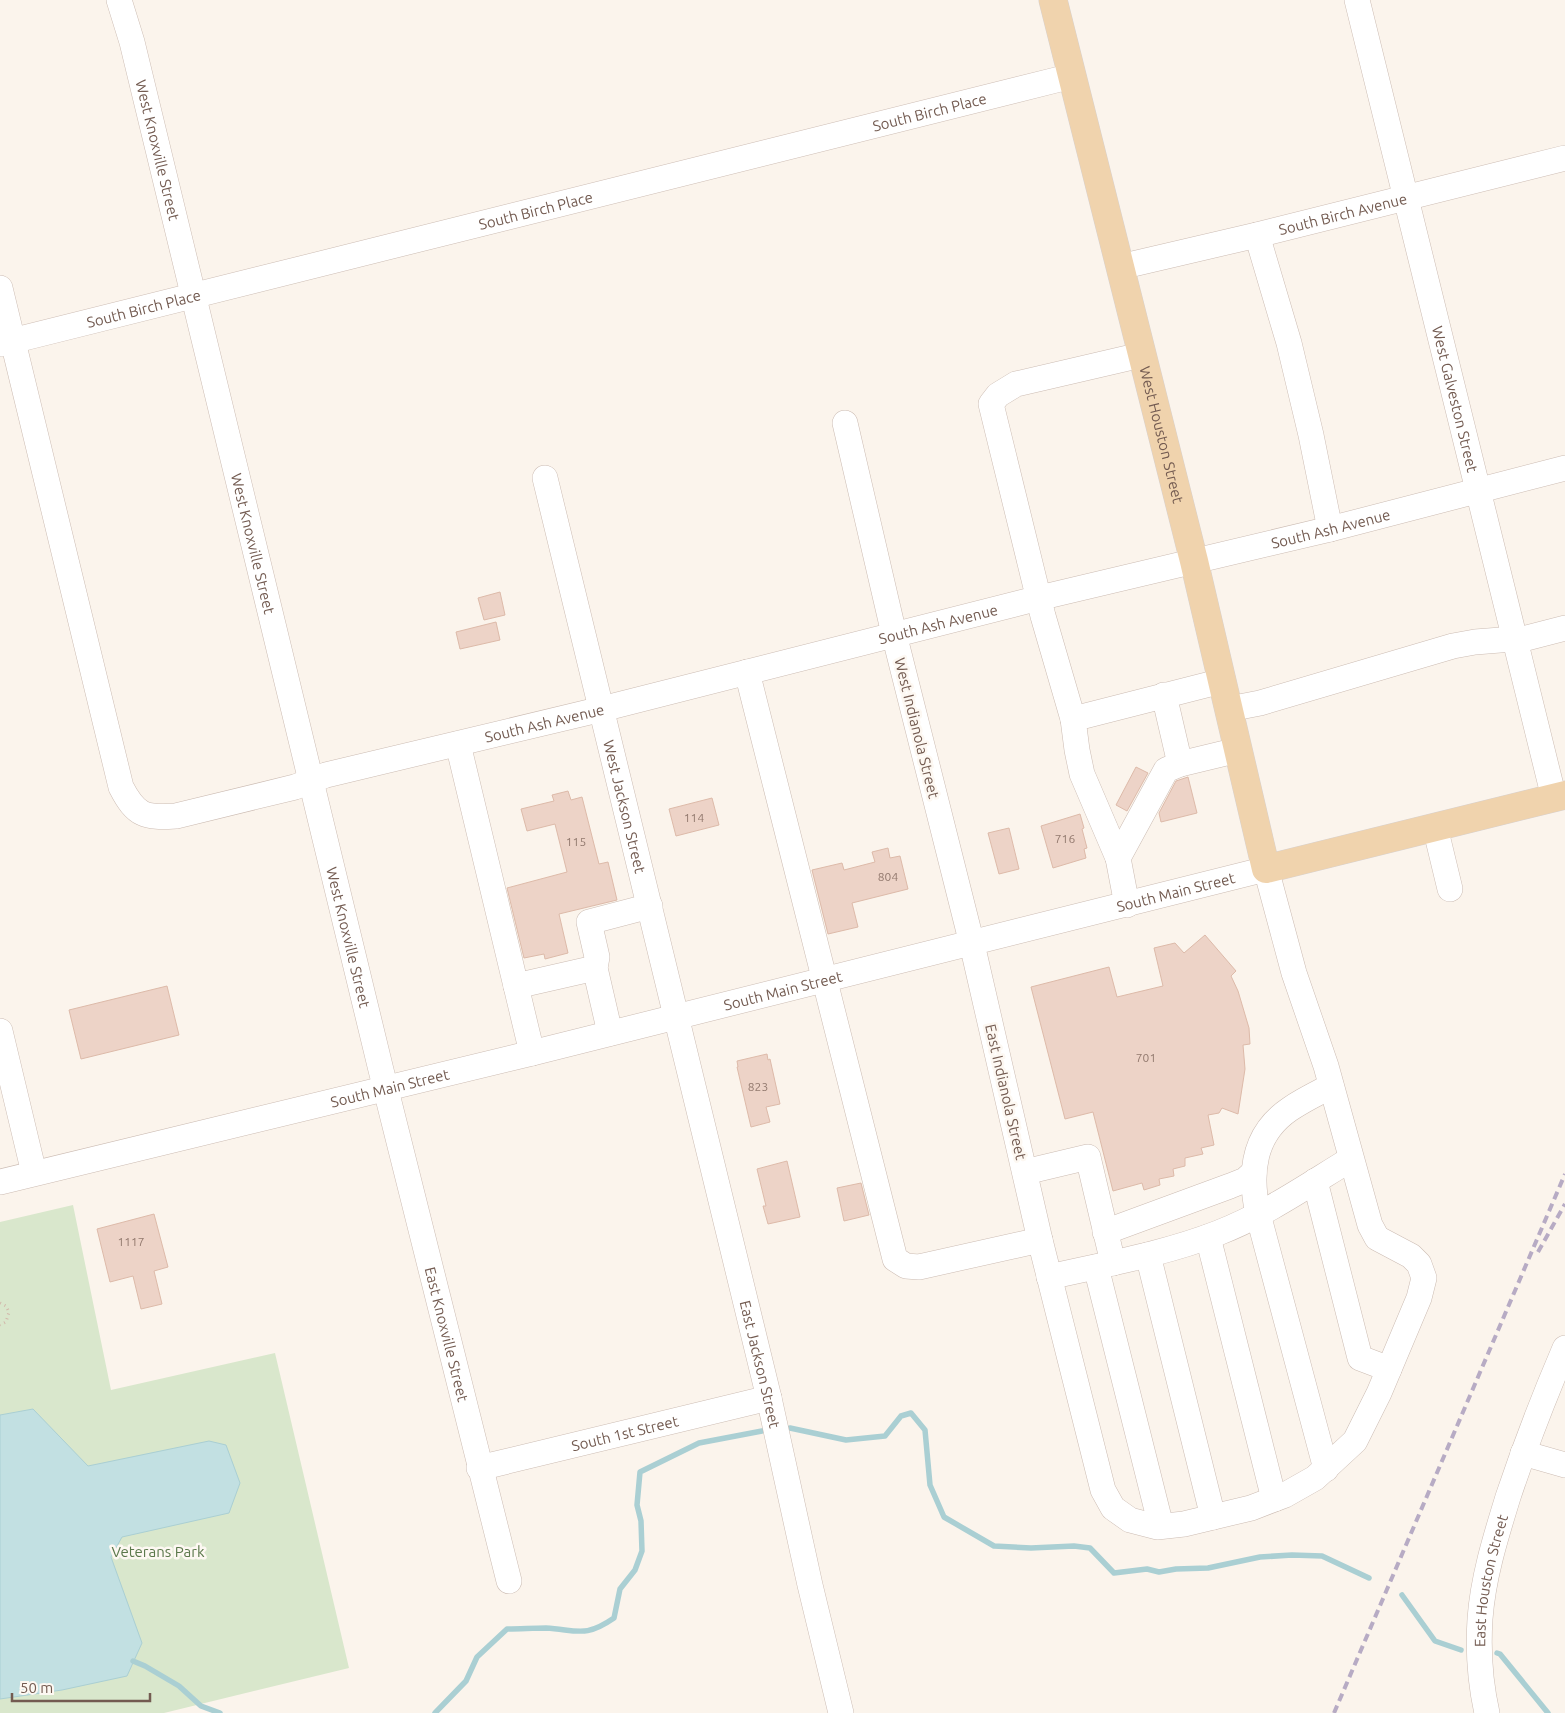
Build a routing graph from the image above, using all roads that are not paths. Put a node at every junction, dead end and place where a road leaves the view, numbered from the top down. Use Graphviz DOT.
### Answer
graph roads {
  1 [pos="118,0"];
  2 [pos="1053,0"];
  3 [pos="1357,0"];
  4 [pos="1072,76"];
  5 [pos="1565,158"];
  6 [pos="1406,197"];
  7 [pos="1257,235"];
  8 [pos="1120,267"];
  9 [pos="0,288"];
  10 [pos="192,296"];
  11 [pos="6,343"];
  12 [pos="1141,355"];
  13 [pos="845,423"];
  14 [pos="1565,468"];
  15 [pos="545,478"];
  16 [pos="1477,490"];
  17 [pos="1330,529"];
  18 [pos="1194,561"];
  19 [pos="1039,598"];
  20 [pos="1565,628"];
  21 [pos="894,634"];
  22 [pos="1515,639"];
  23 [pos="747,672"];
  24 [pos="1222,681"];
  25 [pos="1164,695"];
  26 [pos="602,709"];
  27 [pos="1229,709"];
  28 [pos="1073,719"];
  29 [pos="458,744"];
  30 [pos="1238,750"];
  31 [pos="1180,764"];
  32 [pos="311,781"];
  33 [pos="1559,796"];
  34 [pos="1435,827"];
  35 [pos="1118,858"];
  36 [pos="1266,869"];
  37 [pos="1450,890"];
  38 [pos="1127,905"];
  39 [pos="650,906"];
  40 [pos="972,944"];
  41 [pos="595,968"];
  42 [pos="824,980"];
  43 [pos="516,986"];
  44 [pos="677,1016"];
  45 [pos="0,1031"];
  46 [pos="610,1033"];
  47 [pos="532,1053"];
  48 [pos="1331,1086"];
  49 [pos="385,1088"];
  50 [pos="1351,1159"];
  51 [pos="1025,1172"];
  52 [pos="1254,1172"];
  53 [pos="34,1174"];
  54 [pos="1315,1181"];
  55 [pos="0,1182"];
  56 [pos="1258,1214"];
  57 [pos="1105,1232"];
  58 [pos="1208,1237"];
  59 [pos="1040,1240"];
  60 [pos="1148,1255"];
  61 [pos="1104,1265"];
  62 [pos="1049,1277"];
  63 [pos="1565,1348"];
  64 [pos="1389,1369"];
  65 [pos="769,1398"];
  66 [pos="1523,1453"];
  67 [pos="1565,1465"];
  68 [pos="480,1468"];
  69 [pos="1326,1469"];
  70 [pos="1274,1499"];
  71 [pos="1213,1517"];
  72 [pos="1161,1526"];
  73 [pos="508,1581"];
  74 [pos="841,1713"];
  75 [pos="1487,1713"];
  1 -- 10 [label="street, West Knoxville Street"];
  2 -- 4 [label="main road, West Houston Street"];
  3 -- 6 [label="street, West Galveston Street"];
  4 -- 8 [label="main road, West Houston Street"];
  4 -- 10 [label="street, South Birch Place"];
  5 -- 6 [label="street, South Birch Avenue"];
  6 -- 7 [label="street, South Birch Avenue"];
  6 -- 16 [label="street, West Galveston Street"];
  7 -- 8 [label="street, South Birch Avenue"];
  7 -- 17 [label="street"];
  8 -- 12 [label="main road, West Houston Street"];
  9 -- 11 [label="street, South Ash Avenue"];
  10 -- 11 [label="street, South Birch Place"];
  10 -- 32 [label="street, West Knoxville Street"];
  11 -- 32 [label="street, South Ash Avenue"];
  12 -- 18 [label="main road, West Houston Street"];
  12 -- 19 [label="street"];
  13 -- 21 [label="street, West Indianola Street"];
  14 -- 16 [label="street, South Ash Avenue"];
  15 -- 26 [label="street, West Jackson Street"];
  16 -- 17 [label="street, South Ash Avenue"];
  16 -- 22 [label="street, West Galveston Street"];
  17 -- 18 [label="street, South Ash Avenue"];
  18 -- 19 [label="street, South Ash Avenue"];
  18 -- 24 [label="main road, West Houston Street"];
  19 -- 21 [label="street, South Ash Avenue"];
  19 -- 28 [label="street"];
  20 -- 22 [label="street"];
  21 -- 23 [label="street, South Ash Avenue"];
  21 -- 40 [label="street, West Indianola Street"];
  22 -- 27 [label="street"];
  22 -- 33 [label="street, West Galveston Street"];
  23 -- 26 [label="street, South Ash Avenue"];
  23 -- 42 [label="street"];
  24 -- 25 [label="street"];
  24 -- 27 [label="main road, West Houston Street"];
  25 -- 28 [label="street"];
  25 -- 31 [label="street"];
  26 -- 29 [label="street, South Ash Avenue"];
  26 -- 39 [label="street, West Jackson Street"];
  27 -- 30 [label="main road, West Houston Street"];
  28 -- 35 [label="street"];
  29 -- 32 [label="street, South Ash Avenue"];
  29 -- 43 [label="street"];
  30 -- 31 [label="street"];
  30 -- 36 [label="main road, West Houston Street"];
  31 -- 35 [label="street"];
  32 -- 49 [label="street, West Knoxville Street"];
  33 -- 34 [label="main road, South Main Street"];
  34 -- 36 [label="main road, South Main Street"];
  34 -- 37 [label="street"];
  35 -- 38 [label="street"];
  36 -- 38 [label="street, South Main Street"];
  36 -- 48 [label="street"];
  38 -- 40 [label="street, South Main Street"];
  39 -- 41 [label="street"];
  39 -- 44 [label="street, West Jackson Street"];
  40 -- 42 [label="street, South Main Street"];
  40 -- 51 [label="street, East Indianola Street"];
  41 -- 43 [label="street"];
  41 -- 46 [label="street"];
  42 -- 44 [label="street, South Main Street"];
  42 -- 59 [label="street"];
  43 -- 47 [label="street"];
  44 -- 46 [label="street, South Main Street"];
  44 -- 65 [label="street, East Jackson Street"];
  45 -- 53 [label="street"];
  46 -- 47 [label="street, South Main Street"];
  47 -- 49 [label="street, South Main Street"];
  48 -- 50 [label="street"];
  48 -- 52 [label="street"];
  49 -- 53 [label="street, South Main Street"];
  49 -- 68 [label="street, East Knoxville Street"];
  50 -- 54 [label="street"];
  50 -- 64 [label="street, East Indianola Street"];
  51 -- 57 [label="street"];
  51 -- 59 [label="street, East Indianola Street"];
  52 -- 56 [label="street"];
  52 -- 57 [label="street"];
  53 -- 55 [label="street, South Main Street"];
  54 -- 56 [label="street"];
  54 -- 64 [label="street"];
  56 -- 58 [label="street"];
  56 -- 69 [label="street"];
  57 -- 61 [label="street"];
  58 -- 60 [label="street"];
  58 -- 70 [label="street"];
  59 -- 62 [label="street, East Indianola Street"];
  60 -- 61 [label="street"];
  60 -- 71 [label="street"];
  61 -- 62 [label="street"];
  61 -- 72 [label="street"];
  62 -- 72 [label="street, East Indianola Street"];
  63 -- 66 [label="street"];
  64 -- 69 [label="street, East Indianola Street"];
  65 -- 68 [label="street, South 1st Street"];
  65 -- 74 [label="street, East Jackson Street"];
  66 -- 67 [label="street"];
  66 -- 75 [label="street, East Houston Street"];
  68 -- 73 [label="street, East Knoxville Street"];
  69 -- 70 [label="street, East Indianola Street"];
  70 -- 71 [label="street, East Indianola Street"];
  71 -- 72 [label="street, East Indianola Street"];
}
